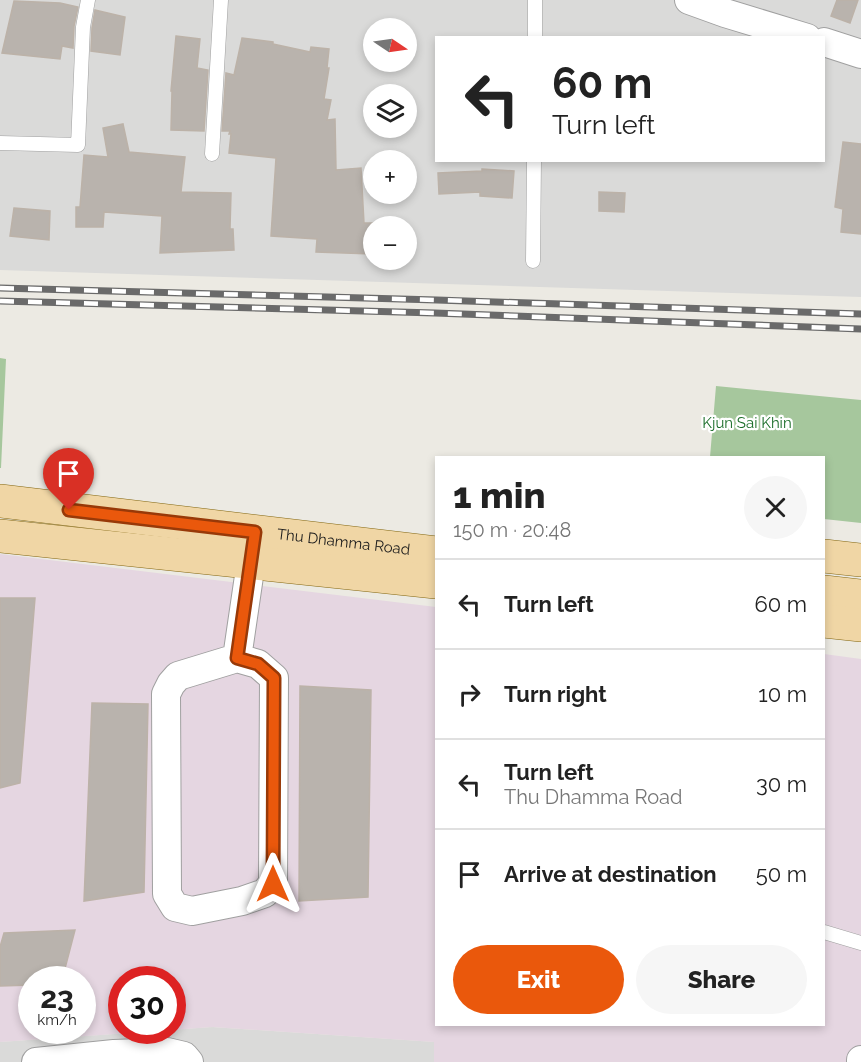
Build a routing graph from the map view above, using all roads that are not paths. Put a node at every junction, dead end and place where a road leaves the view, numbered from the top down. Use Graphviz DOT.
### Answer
graph roads {
  1 [pos="88,0"];
  2 [pos="221,0"];
  3 [pos="535,0"];
  4 [pos="689,0"];
  5 [pos="535,36"];
  6 [pos="800,36"];
  7 [pos="825,42"];
  8 [pos="861,54"];
  9 [pos="0,143"];
  10 [pos="212,154"];
  11 [pos="534,162"];
  12 [pos="532,261"];
  13 [pos="0,501"];
  14 [pos="46,507"];
  15 [pos="0,536"];
  16 [pos="42,540"];
  17 [pos="253,547"];
  18 [pos="435,553"];
  19 [pos="825,556"];
  20 [pos="861,560"];
  21 [pos="435,582"];
  22 [pos="825,592"];
  23 [pos="861,596"];
  24 [pos="825,621"];
  25 [pos="861,625"];
  26 [pos="237,658"];
  27 [pos="825,932"];
  28 [pos="861,943"];
  29 [pos="36,1062"];
  30 [pos="189,1062"];
  1 -- 9 [label="lane"];
  2 -- 10 [label="lane"];
  3 -- 5 [label="lane"];
  4 -- 6 [label="street"];
  7 -- 8 [label="street"];
  11 -- 12 [label="lane"];
  13 -- 14 [label="main road, Thu Dhamma Road"];
  14 -- 16 [label="main road"];
  14 -- 17 [label="main road, Thu Dhamma Road"];
  15 -- 16 [label="main road, Thu Dhamma Road"];
  16 -- 17 [label="main road, Thu Dhamma Road"];
  17 -- 18 [label="main road, Thu Dhamma Road"];
  17 -- 21 [label="main road, Thu Dhamma Road"];
  17 -- 26 [label="street"];
  19 -- 20 [label="main road"];
  22 -- 23 [label="main road"];
  24 -- 25 [label="main road"];
  26 -- 26 [label="street"];
  27 -- 28 [label="lane"];
  29 -- 30 [label="street"];
}
